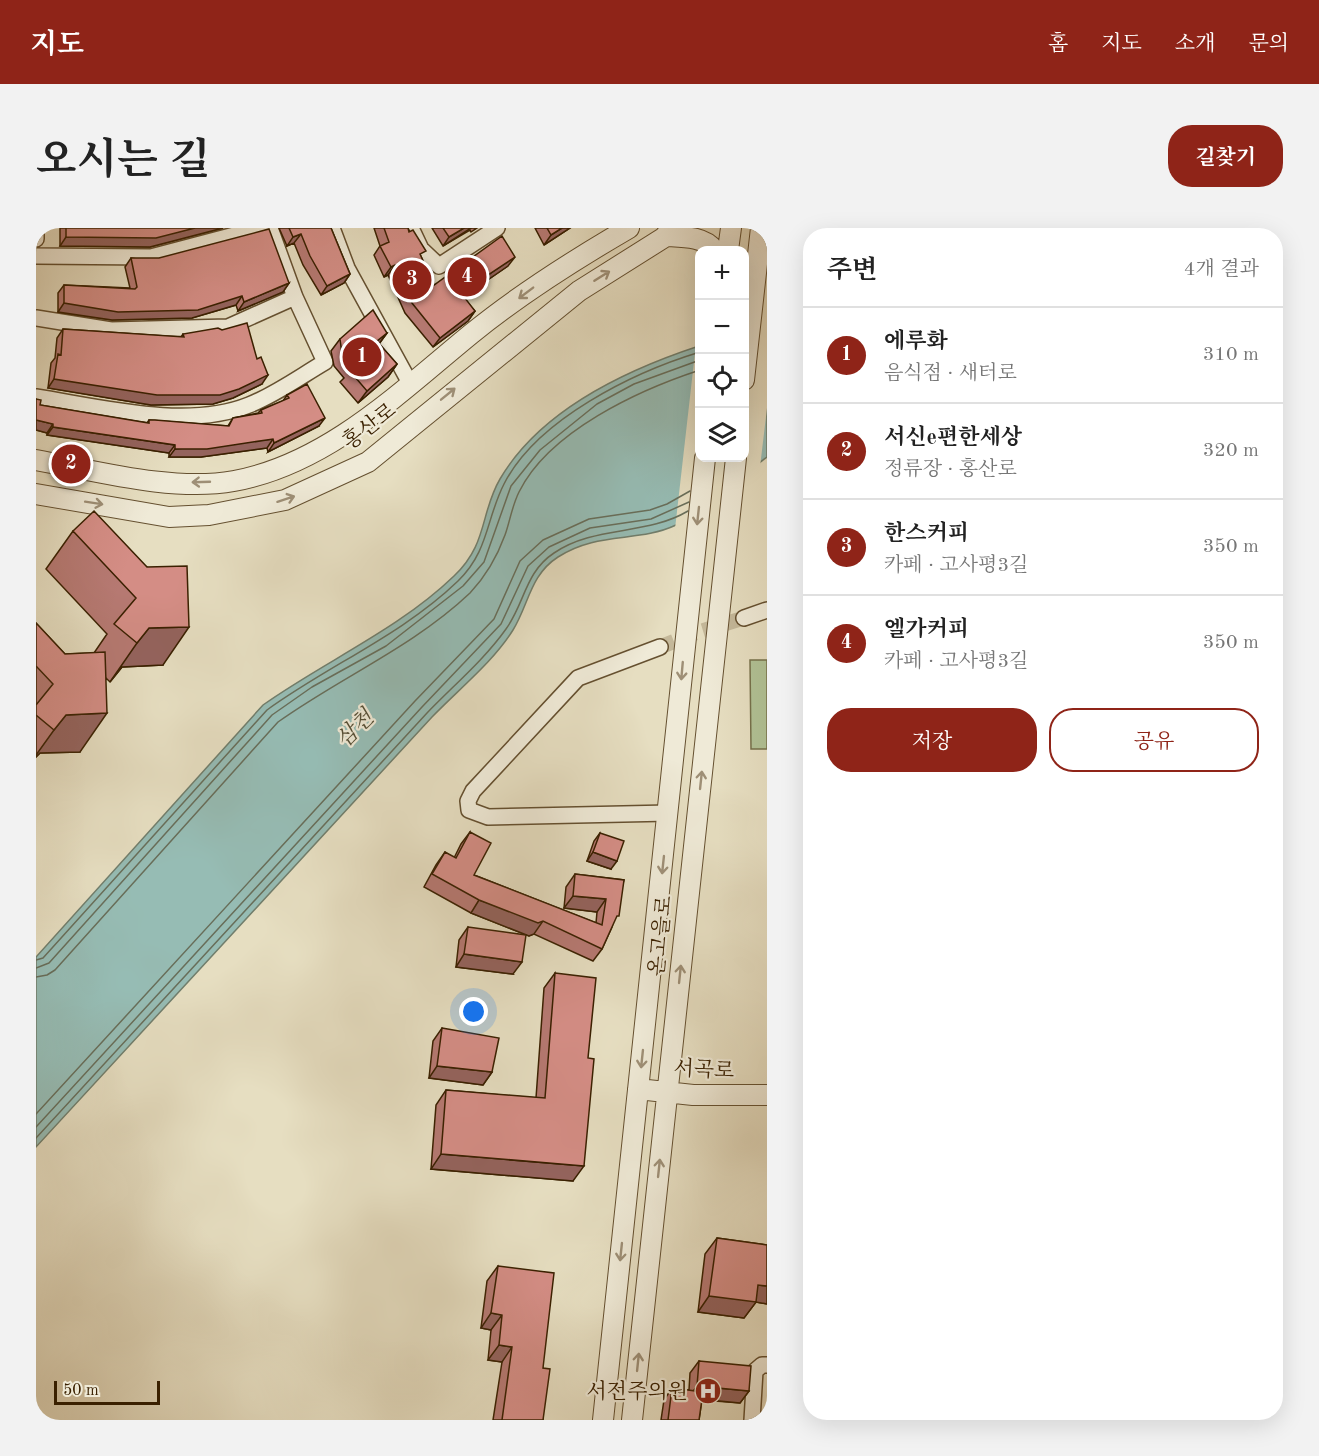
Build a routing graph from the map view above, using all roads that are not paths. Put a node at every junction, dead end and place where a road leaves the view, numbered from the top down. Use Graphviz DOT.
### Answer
graph roads {
  1 [pos="36,228"];
  2 [pos="261,228"];
  3 [pos="270,228"];
  4 [pos="332,228"];
  5 [pos="411,228"];
  6 [pos="496,228"];
  7 [pos="629,228"];
  8 [pos="761,228"];
  9 [pos="672,232"];
  10 [pos="36,239"];
  11 [pos="723,242"];
  12 [pos="36,256"];
  13 [pos="295,297"];
  14 [pos="36,318"];
  15 [pos="747,354"];
  16 [pos="411,385"];
  17 [pos="36,397"];
  18 [pos="36,460"];
  19 [pos="705,462"];
  20 [pos="736,462"];
  21 [pos="36,494"];
  22 [pos="767,610"];
  23 [pos="744,618"];
  24 [pos="660,647"];
  25 [pos="677,725"];
  26 [pos="707,726"];
  27 [pos="669,813"];
  28 [pos="638,1089"];
  29 [pos="667,1092"];
  30 [pos="767,1095"];
  31 [pos="767,1365"];
  32 [pos="603,1420"];
  33 [pos="632,1420"];
  34 [pos="752,1420"];
  1 -- 10 [label="street"];
  2 -- 12 [label="street"];
  3 -- 13 [label="street"];
  4 -- 16 [label="street"];
  5 -- 6 [label="street"];
  7 -- 16 [label="street, 홍산로, one-way"];
  8 -- 15 [label="street"];
  9 -- 11 [label="street"];
  21 -- 9 [label="street, 홍산로, one-way"];
  13 -- 14 [label="street"];
  13 -- 17 [label="street"];
  16 -- 18 [label="street, 홍산로, one-way"];
  19 -- 25 [label="street, 온고을로, one-way"];
  20 -- 26 [label="street, 온고을로"];
  22 -- 23 [label="street"];
  24 -- 27 [label="street"];
  25 -- 26 [label="street"];
  25 -- 27 [label="street, 온고을로"];
  29 -- 26 [label="street, 온고을로, one-way"];
  27 -- 28 [label="street, 온고을로, one-way"];
  28 -- 29 [label="street, 서곡로"];
  28 -- 32 [label="street, 온고을로, one-way"];
  29 -- 30 [label="street, 서곡로"];
  33 -- 29 [label="street, 온고을로, one-way"];
  31 -- 34 [label="street"];
}
